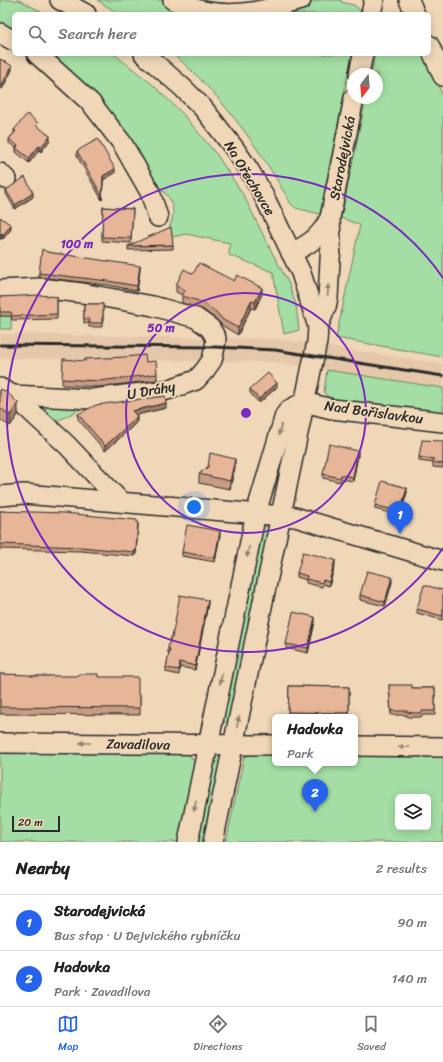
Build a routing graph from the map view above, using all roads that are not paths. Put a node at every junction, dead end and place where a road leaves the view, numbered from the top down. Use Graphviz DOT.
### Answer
graph roads {
  1 [pos="60,0"];
  2 [pos="173,0"];
  3 [pos="301,0"];
  4 [pos="374,0"];
  5 [pos="409,0"];
  6 [pos="82,12"];
  7 [pos="218,12"];
  8 [pos="256,12"];
  9 [pos="371,12"];
  10 [pos="414,12"];
  11 [pos="0,33"];
  12 [pos="12,40"];
  13 [pos="431,49"];
  14 [pos="39,56"];
  15 [pos="146,56"];
  16 [pos="363,56"];
  17 [pos="360,68"];
  18 [pos="443,76"];
  19 [pos="353,104"];
  20 [pos="158,217"];
  21 [pos="330,218"];
  22 [pos="291,253"];
  23 [pos="0,290"];
  24 [pos="318,327"];
  25 [pos="6,392"];
  26 [pos="304,402"];
  27 [pos="443,422"];
  28 [pos="0,496"];
  29 [pos="121,502"];
  30 [pos="256,513"];
  31 [pos="281,515"];
  32 [pos="443,561"];
  33 [pos="0,743"];
  34 [pos="208,745"];
  35 [pos="233,745"];
  36 [pos="272,745"];
  37 [pos="358,746"];
  38 [pos="443,747"];
  39 [pos="188,842"];
  40 [pos="213,842"];
  1 -- 6 [label="street"];
  2 -- 7 [label="street"];
  3 -- 8 [label="street"];
  4 -- 9 [label="street"];
  5 -- 10 [label="street"];
  11 -- 12 [label="street"];
  13 -- 18 [label="street"];
  14 -- 20 [label="street"];
  15 -- 22 [label="street, Na Ořechovce"];
  16 -- 17 [label="street"];
  19 -- 21 [label="street, Starodejvická"];
  21 -- 22 [label="street, Starodejvická"];
  24 -- 21 [label="street, Starodejvická, one-way"];
  22 -- 24 [label="street, Na Ořechovce"];
  23 -- 25 [label="street, U Dráhy"];
  24 -- 26 [label="street, Starodejvická"];
  25 -- 29 [label="street"];
  26 -- 27 [label="street, Nad Bořislavkou"];
  26 -- 30 [label="street, one-way"];
  26 -- 31 [label="street, Starodejvická"];
  28 -- 29 [label="street"];
  29 -- 30 [label="street"];
  30 -- 31 [label="street"];
  30 -- 34 [label="street, one-way"];
  31 -- 32 [label="street"];
  35 -- 31 [label="street, Starodejvická, one-way"];
  34 -- 33 [label="street, Zavadilova, one-way"];
  34 -- 35 [label="street, Zavadilova"];
  34 -- 39 [label="street, one-way"];
  35 -- 36 [label="street, Zavadilova"];
  35 -- 40 [label="street, Starodejvická"];
  38 -- 37 [label="street, one-way"];
}
